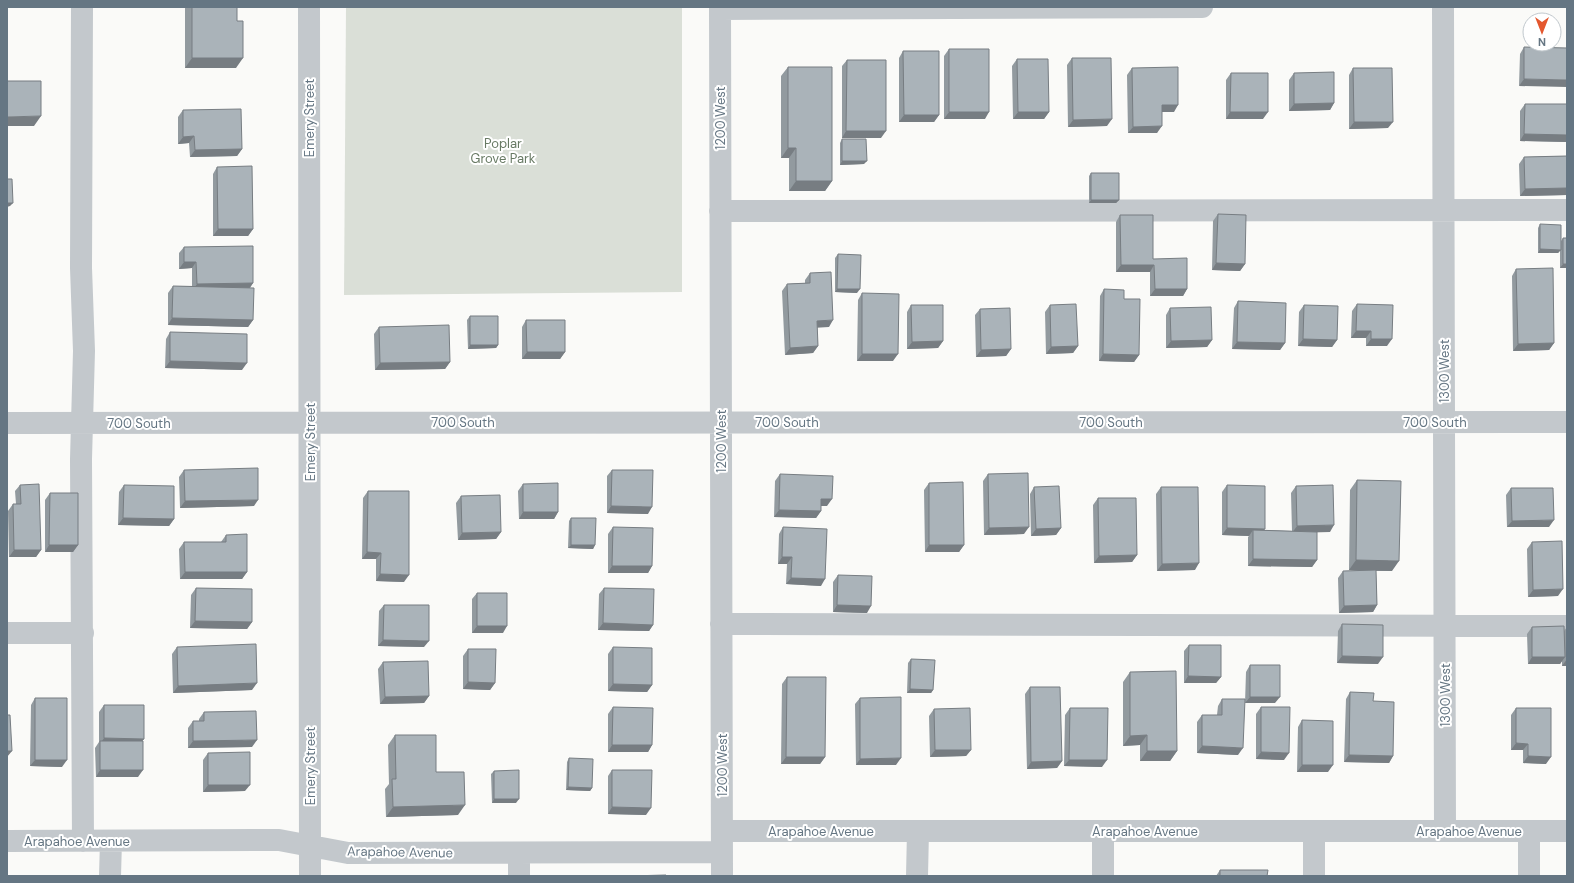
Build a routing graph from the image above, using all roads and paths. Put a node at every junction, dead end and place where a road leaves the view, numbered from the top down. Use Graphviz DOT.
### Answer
graph roads {
  1 [pos="82,7"];
  2 [pos="309,7"];
  3 [pos="1202,7"];
  4 [pos="1443,7"];
  5 [pos="720,8"];
  6 [pos="1567,210"];
  7 [pos="720,211"];
  8 [pos="1444,211"];
  9 [pos="721,422"];
  10 [pos="1444,422"];
  11 [pos="1567,422"];
  12 [pos="7,423"];
  13 [pos="82,423"];
  14 [pos="310,423"];
  15 [pos="721,624"];
  16 [pos="1444,626"];
  17 [pos="1567,626"];
  18 [pos="7,633"];
  19 [pos="83,633"];
  20 [pos="918,831"];
  21 [pos="1103,831"];
  22 [pos="1314,831"];
  23 [pos="1445,831"];
  24 [pos="1529,831"];
  25 [pos="1567,831"];
  26 [pos="7,841"];
  27 [pos="83,841"];
  28 [pos="111,841"];
  29 [pos="722,842"];
  30 [pos="310,846"];
  31 [pos="519,853"];
  32 [pos="110,876"];
  33 [pos="310,876"];
  34 [pos="519,876"];
  35 [pos="722,876"];
  36 [pos="917,876"];
  37 [pos="1103,876"];
  38 [pos="1314,876"];
  39 [pos="1529,876"];
  1 -- 13 [label="street"];
  2 -- 14 [label="street, Emery Street"];
  3 -- 5 [label="street"];
  4 -- 8 [label="street, 1300 West"];
  5 -- 7 [label="street, 1200 West"];
  6 -- 8 [label="street"];
  7 -- 8 [label="street"];
  7 -- 9 [label="street, 1200 West"];
  8 -- 10 [label="street, 1300 West"];
  9 -- 10 [label="street, 700 South"];
  9 -- 14 [label="street, 700 South"];
  9 -- 15 [label="street, 1200 West"];
  10 -- 11 [label="street, 700 South"];
  10 -- 16 [label="street, 1300 West"];
  12 -- 13 [label="street, 700 South"];
  13 -- 14 [label="street, 700 South"];
  13 -- 19 [label="street"];
  14 -- 30 [label="street, Emery Street"];
  15 -- 16 [label="street"];
  15 -- 29 [label="street, 1200 West"];
  16 -- 17 [label="street"];
  16 -- 23 [label="street, 1300 West"];
  18 -- 19 [label="street"];
  19 -- 27 [label="street"];
  20 -- 21 [label="street, Arapahoe Avenue"];
  20 -- 29 [label="street, Arapahoe Avenue"];
  20 -- 36 [label="street"];
  21 -- 22 [label="street, Arapahoe Avenue"];
  21 -- 37 [label="street"];
  22 -- 23 [label="street, Arapahoe Avenue"];
  22 -- 38 [label="street"];
  23 -- 24 [label="street, Arapahoe Avenue"];
  24 -- 25 [label="street, Arapahoe Avenue"];
  24 -- 39 [label="street"];
  26 -- 27 [label="street, Arapahoe Avenue"];
  27 -- 28 [label="street, Arapahoe Avenue"];
  28 -- 30 [label="street, Arapahoe Avenue"];
  28 -- 32 [label="street"];
  29 -- 31 [label="street, Arapahoe Avenue"];
  29 -- 35 [label="street, 1200 West"];
  30 -- 31 [label="street, Arapahoe Avenue"];
  30 -- 33 [label="street, Emery Street"];
  31 -- 34 [label="street"];
}
